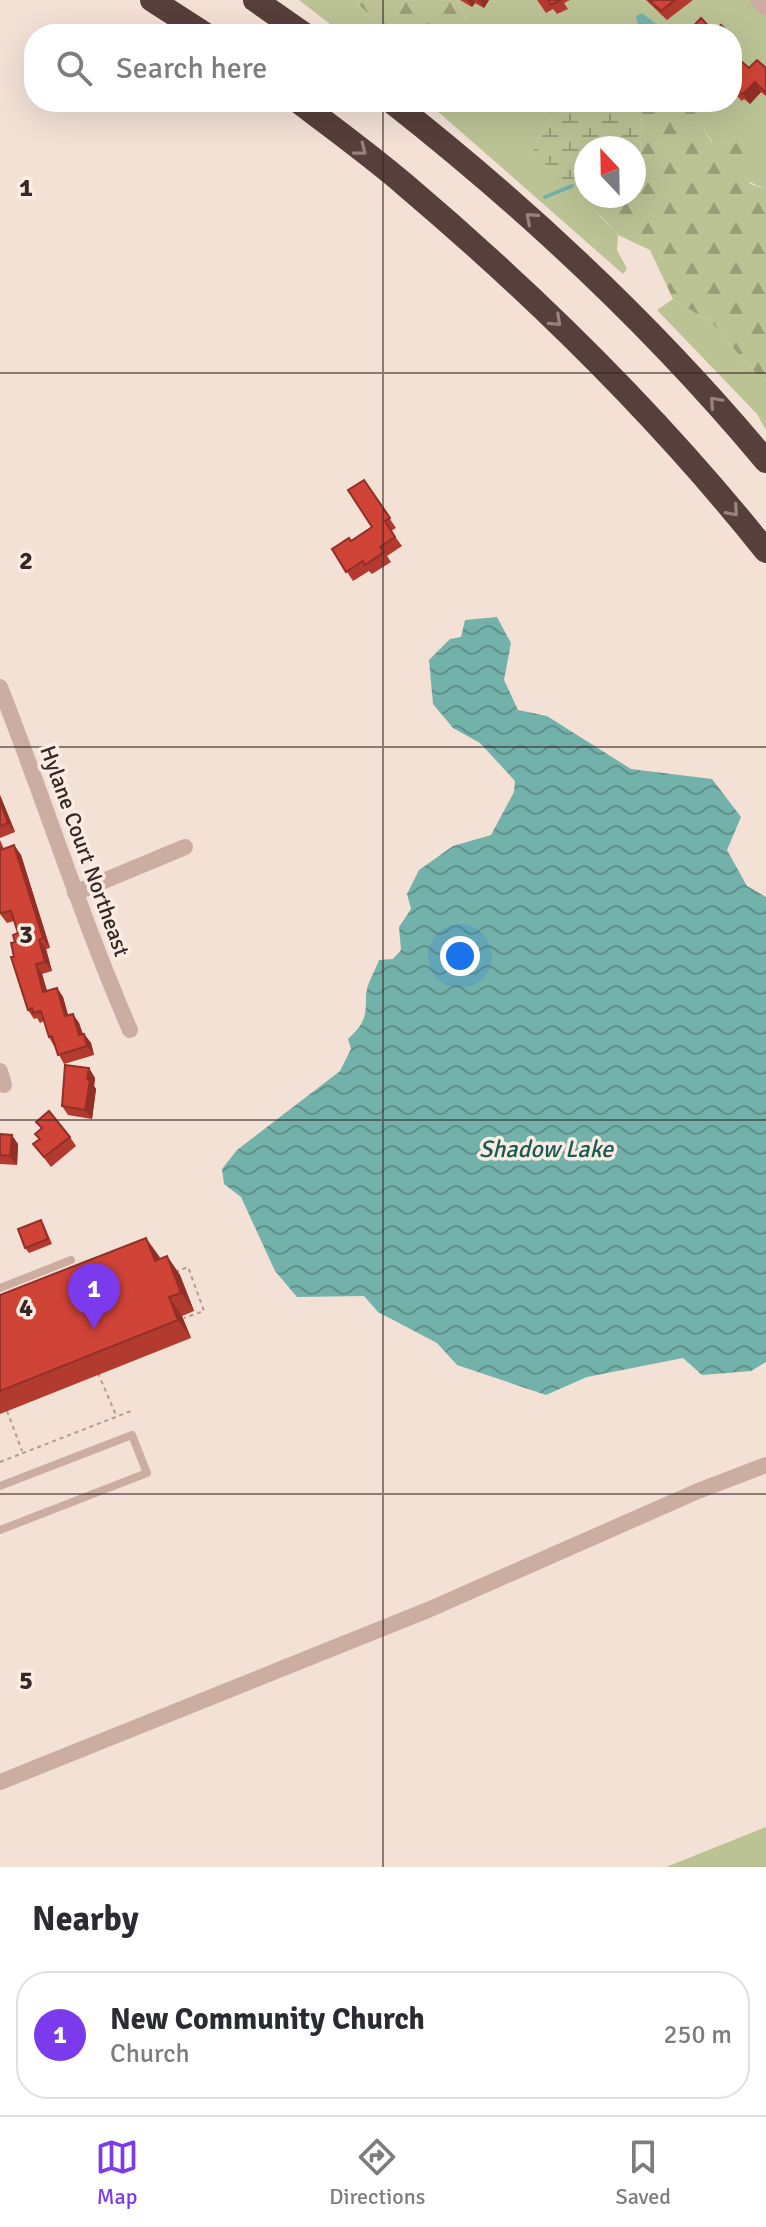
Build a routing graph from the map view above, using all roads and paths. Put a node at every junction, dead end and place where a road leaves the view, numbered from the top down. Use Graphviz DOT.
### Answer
graph roads {
  1 [pos="152,0"];
  2 [pos="255,0"];
  3 [pos="758,0"];
  4 [pos="766,8"];
  5 [pos="189,24"];
  6 [pos="290,24"];
  7 [pos="312,112"];
  8 [pos="404,112"];
  9 [pos="766,461"];
  10 [pos="766,551"];
  11 [pos="0,687"];
  12 [pos="185,847"];
  13 [pos="75,893"];
  14 [pos="130,1030"];
  15 [pos="71,1260"];
  16 [pos="166,1275"];
  17 [pos="0,1288"];
  18 [pos="196,1288"];
  19 [pos="186,1292"];
  20 [pos="183,1319"];
  21 [pos="97,1368"];
  22 [pos="131,1411"];
  23 [pos="116,1417"];
  24 [pos="0,1419"];
  25 [pos="23,1453"];
  26 [pos="0,1462"];
  27 [pos="766,1465"];
  28 [pos="0,1486"];
  29 [pos="0,1530"];
  30 [pos="0,1782"];
  1 -- 5 [label="highway"];
  2 -- 6 [label="highway"];
  3 -- 4 [label="street"];
  7 -- 10 [label="highway, one-way"];
  9 -- 8 [label="highway, one-way"];
  11 -- 13 [label="street, Hylane Court Northeast"];
  12 -- 13 [label="street"];
  13 -- 14 [label="street, Hylane Court Northeast"];
  15 -- 17 [label="lane"];
  16 -- 18 [label="path"];
  18 -- 19 [label="path"];
  18 -- 20 [label="path"];
  21 -- 23 [label="path"];
  22 -- 23 [label="path"];
  23 -- 25 [label="path"];
  24 -- 25 [label="path"];
  25 -- 26 [label="path"];
  27 -- 30 [label="street"];
  28 -- 29 [label="lane"];
}
